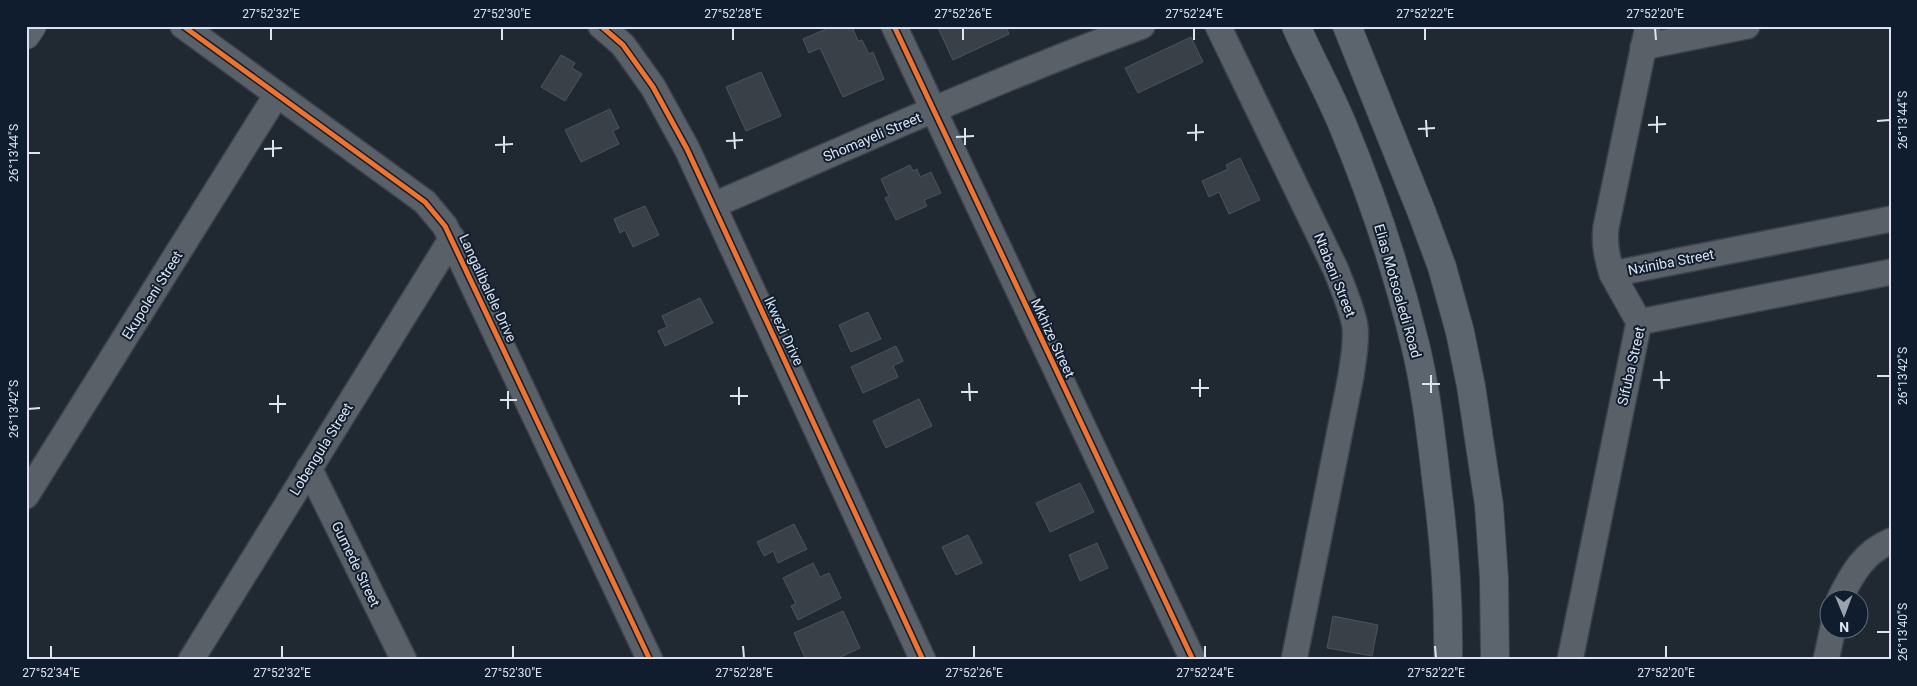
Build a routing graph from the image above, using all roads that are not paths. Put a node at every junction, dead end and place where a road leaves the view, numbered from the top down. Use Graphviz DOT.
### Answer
graph roads {
  1 [pos="32,26"];
  2 [pos="183,26"];
  3 [pos="601,26"];
  4 [pos="894,26"];
  5 [pos="1142,26"];
  6 [pos="1218,26"];
  7 [pos="1296,26"];
  8 [pos="1347,26"];
  9 [pos="1747,26"];
  10 [pos="26,36"];
  11 [pos="1645,37"];
  12 [pos="277,94"];
  13 [pos="933,111"];
  14 [pos="714,205"];
  15 [pos="1891,220"];
  16 [pos="452,238"];
  17 [pos="1891,272"];
  18 [pos="1612,274"];
  19 [pos="1638,322"];
  20 [pos="309,468"];
  21 [pos="26,496"];
  22 [pos="1890,541"];
  23 [pos="1845,588"];
  24 [pos="1831,638"];
  25 [pos="917,658"];
  26 [pos="191,660"];
  27 [pos="404,660"];
  28 [pos="650,660"];
  29 [pos="1193,660"];
  30 [pos="1294,660"];
  31 [pos="1448,660"];
  32 [pos="1495,660"];
  33 [pos="1570,660"];
  34 [pos="1826,660"];
  1 -- 10 [label="main road"];
  2 -- 12 [label="street, Langalibalele Drive"];
  3 -- 14 [label="street, Ikwezi Drive"];
  4 -- 13 [label="street, Mkhize Street"];
  5 -- 13 [label="street, Shomayeli Street"];
  6 -- 30 [label="street, Ntabeni Street"];
  7 -- 31 [label="main road, Elias Motsoaledi Road"];
  8 -- 32 [label="main road"];
  9 -- 11 [label="street"];
  11 -- 18 [label="street, Nxiniba Street"];
  12 -- 16 [label="street, Langalibalele Drive"];
  12 -- 21 [label="street, Ekupoleni Street"];
  13 -- 14 [label="street, Shomayeli Street"];
  13 -- 29 [label="street, Mkhize Street"];
  14 -- 25 [label="street, Ikwezi Drive"];
  15 -- 18 [label="street, Nxiniba Street"];
  16 -- 20 [label="street, Lobengula Street"];
  16 -- 28 [label="street, Langalibalele Drive"];
  17 -- 19 [label="street, Sifuba Street"];
  18 -- 19 [label="street"];
  19 -- 33 [label="street, Sifuba Street"];
  20 -- 26 [label="street, Lobengula Street"];
  20 -- 27 [label="street, Gumede Street"];
  22 -- 23 [label="street"];
  24 -- 34 [label="street"];
}
